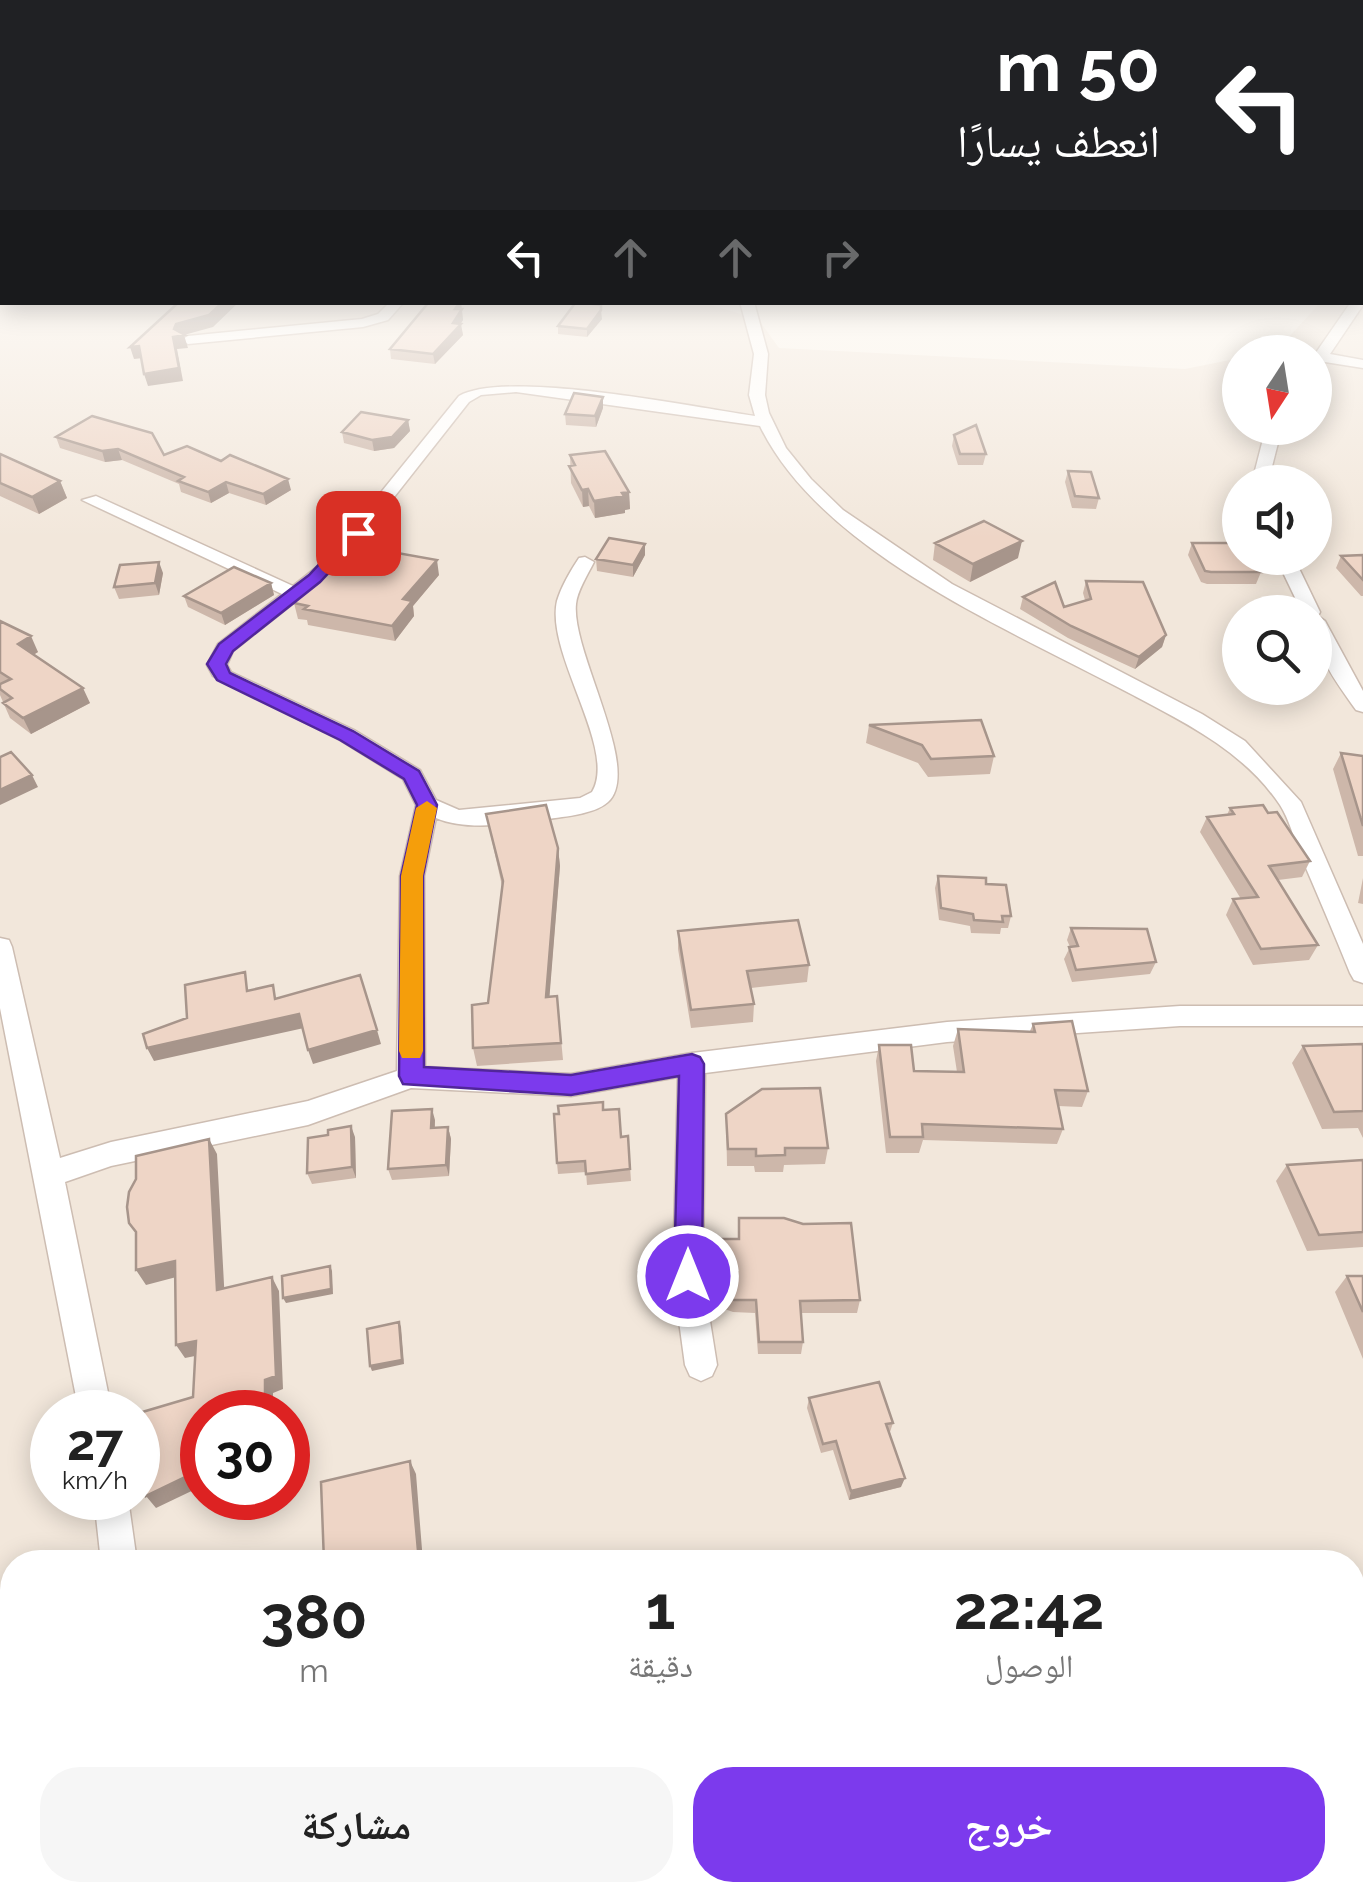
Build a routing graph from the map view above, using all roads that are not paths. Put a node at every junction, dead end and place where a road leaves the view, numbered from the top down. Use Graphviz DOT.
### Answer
graph roads {
  1 [pos="760,361"];
  2 [pos="1332,363"];
  3 [pos="1363,364"];
  4 [pos="768,422"];
  5 [pos="90,500"];
  6 [pos="585,562"];
  7 [pos="296,594"];
  8 [pos="1332,657"];
  9 [pos="1363,706"];
  10 [pos="427,805"];
  11 [pos="0,947"];
  12 [pos="1363,973"];
  13 [pos="1363,1016"];
  14 [pos="692,1064"];
  15 [pos="412,1076"];
  16 [pos="47,1175"];
  17 [pos="701,1364"];
  18 [pos="91,1390"];
  19 [pos="114,1520"];
  20 [pos="118,1550"];
  1 -- 4 [label="street"];
  2 -- 3 [label="street"];
  4 -- 7 [label="street"];
  4 -- 12 [label="street"];
  5 -- 7 [label="street"];
  6 -- 10 [label="street"];
  7 -- 10 [label="street"];
  8 -- 9 [label="street"];
  10 -- 15 [label="street"];
  11 -- 16 [label="street"];
  13 -- 14 [label="street"];
  14 -- 15 [label="street"];
  14 -- 17 [label="street"];
  15 -- 16 [label="street"];
  16 -- 18 [label="street"];
  19 -- 20 [label="street"];
}
